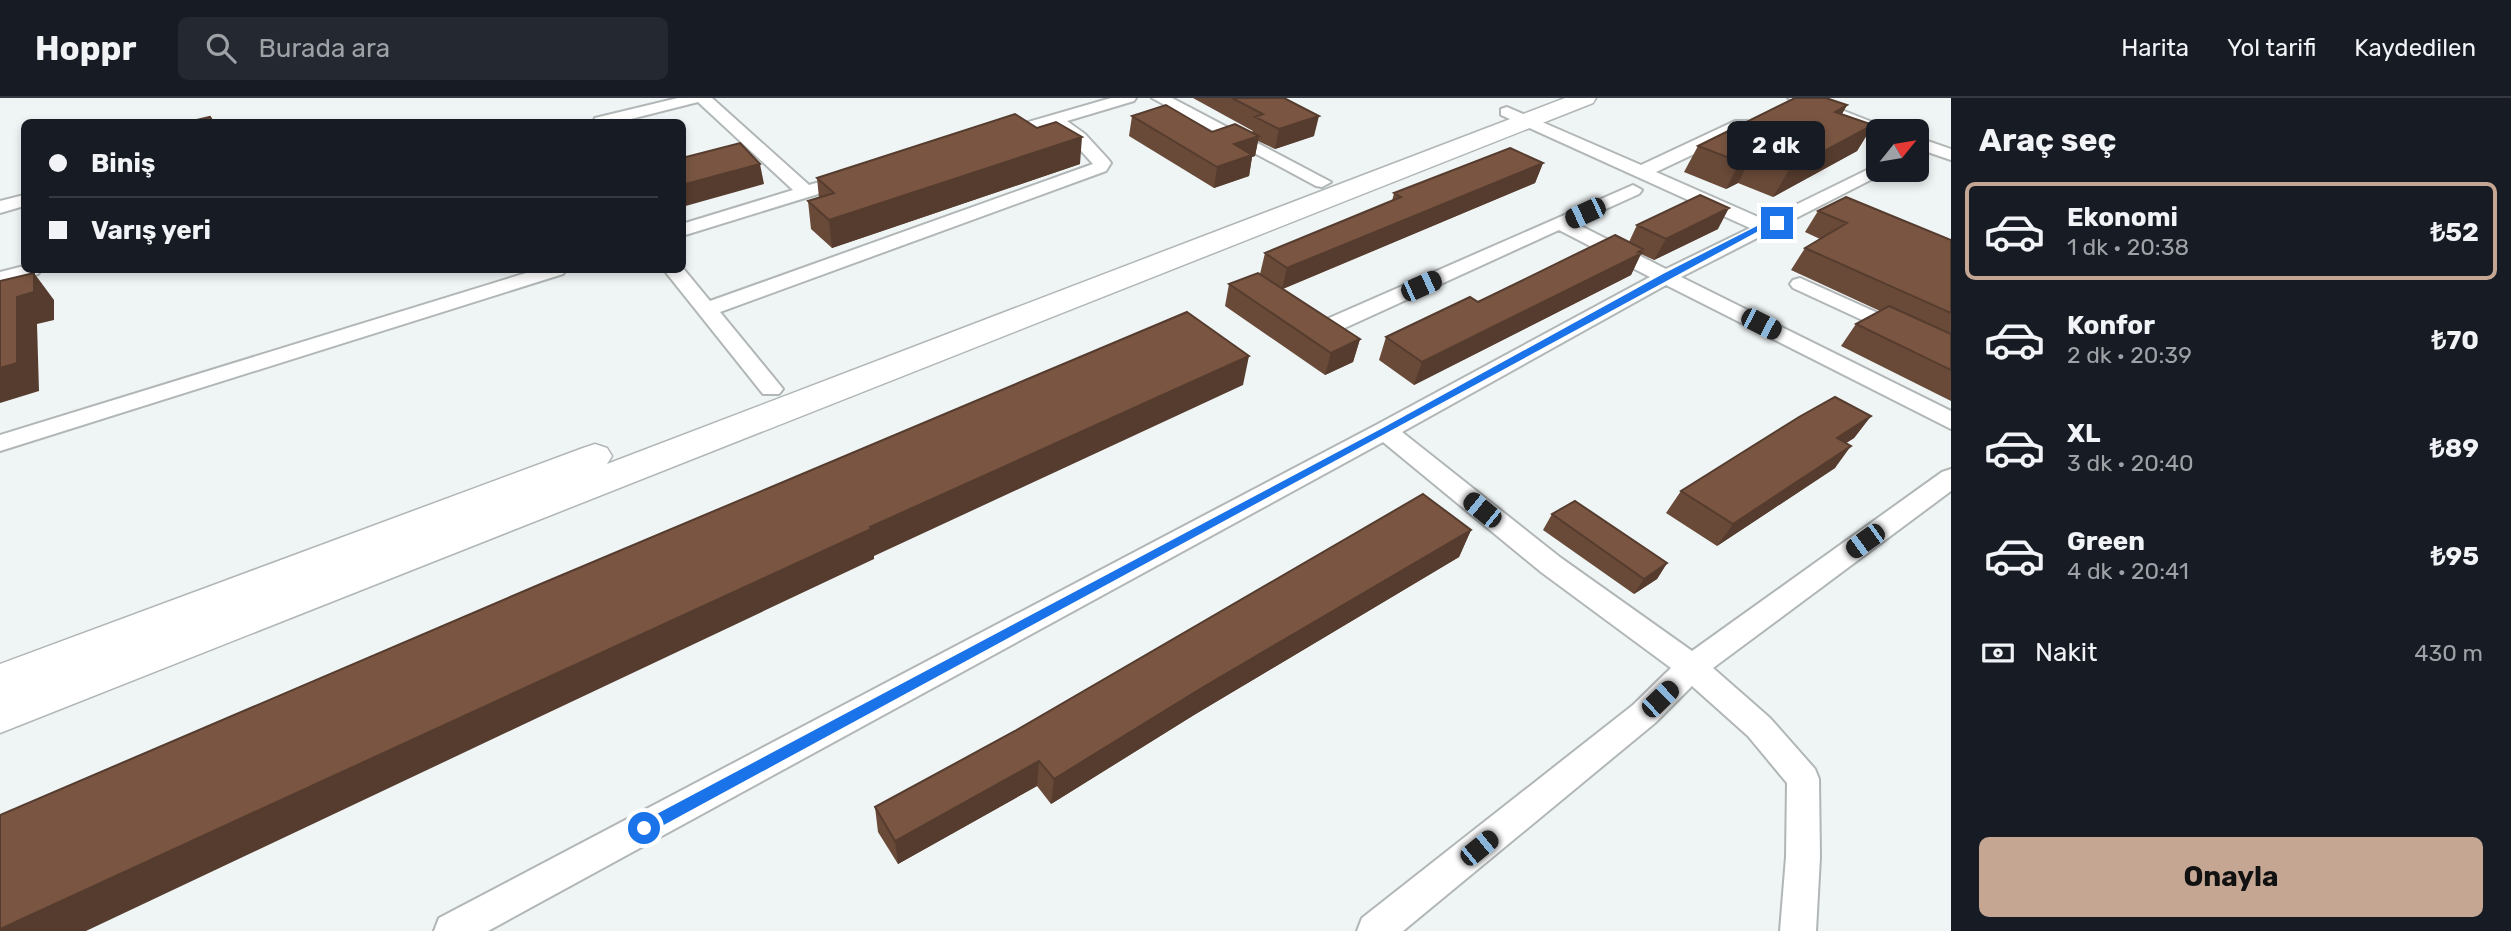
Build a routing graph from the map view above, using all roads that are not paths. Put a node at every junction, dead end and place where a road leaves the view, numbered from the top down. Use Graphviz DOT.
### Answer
graph roads {
  1 [pos="697,98"];
  2 [pos="703,98"];
  3 [pos="1128,98"];
  4 [pos="1160,98"];
  5 [pos="1585,98"];
  6 [pos="1793,100"];
  7 [pos="1526,110"];
  8 [pos="1761,116"];
  9 [pos="613,119"];
  10 [pos="1054,120"];
  11 [pos="1866,124"];
  12 [pos="977,142"];
  13 [pos="1929,149"];
  14 [pos="1951,155"];
  15 [pos="872,172"];
  16 [pos="1866,178"];
  17 [pos="1637,181"];
  18 [pos="1322,182"];
  19 [pos="805,191"];
  20 [pos="21,202"];
  21 [pos="0,207"];
  22 [pos="1561,224"];
  23 [pos="1762,226"];
  24 [pos="686,229"];
  25 [pos="21,273"];
  26 [pos="546,273"];
  27 [pos="676,273"];
  28 [pos="1667,275"];
  29 [pos="0,278"];
  30 [pos="1800,284"];
  31 [pos="705,310"];
  32 [pos="1328,327"];
  33 [pos="1951,354"];
  34 [pos="771,389"];
  35 [pos="1951,421"];
  36 [pos="1385,431"];
  37 [pos="0,443"];
  38 [pos="1951,478"];
  39 [pos="1692,667"];
  40 [pos="0,682"];
  41 [pos="0,715"];
  42 [pos="452,931"];
  43 [pos="1375,931"];
  44 [pos="1798,931"];
  1 -- 9 [label="street"];
  2 -- 19 [label="street"];
  3 -- 10 [label="street"];
  4 -- 18 [label="street"];
  5 -- 7 [label="street"];
  6 -- 11 [label="street"];
  7 -- 17 [label="street"];
  7 -- 18 [label="street"];
  7 -- 41 [label="street"];
  8 -- 17 [label="street"];
  10 -- 12 [label="street"];
  10 -- 31 [label="street"];
  13 -- 14 [label="street"];
  15 -- 19 [label="street"];
  16 -- 23 [label="street"];
  17 -- 22 [label="street"];
  17 -- 23 [label="street"];
  18 -- 34 [label="street"];
  19 -- 24 [label="street"];
  20 -- 21 [label="street"];
  22 -- 28 [label="street"];
  22 -- 32 [label="street"];
  23 -- 28 [label="street"];
  25 -- 29 [label="street"];
  26 -- 37 [label="street"];
  27 -- 31 [label="street"];
  28 -- 35 [label="street"];
  28 -- 36 [label="street"];
  30 -- 33 [label="street"];
  31 -- 34 [label="street"];
  34 -- 40 [label="street"];
  36 -- 39 [label="street"];
  36 -- 42 [label="street"];
  38 -- 39 [label="street"];
  39 -- 43 [label="street"];
  39 -- 44 [label="street"];
}
